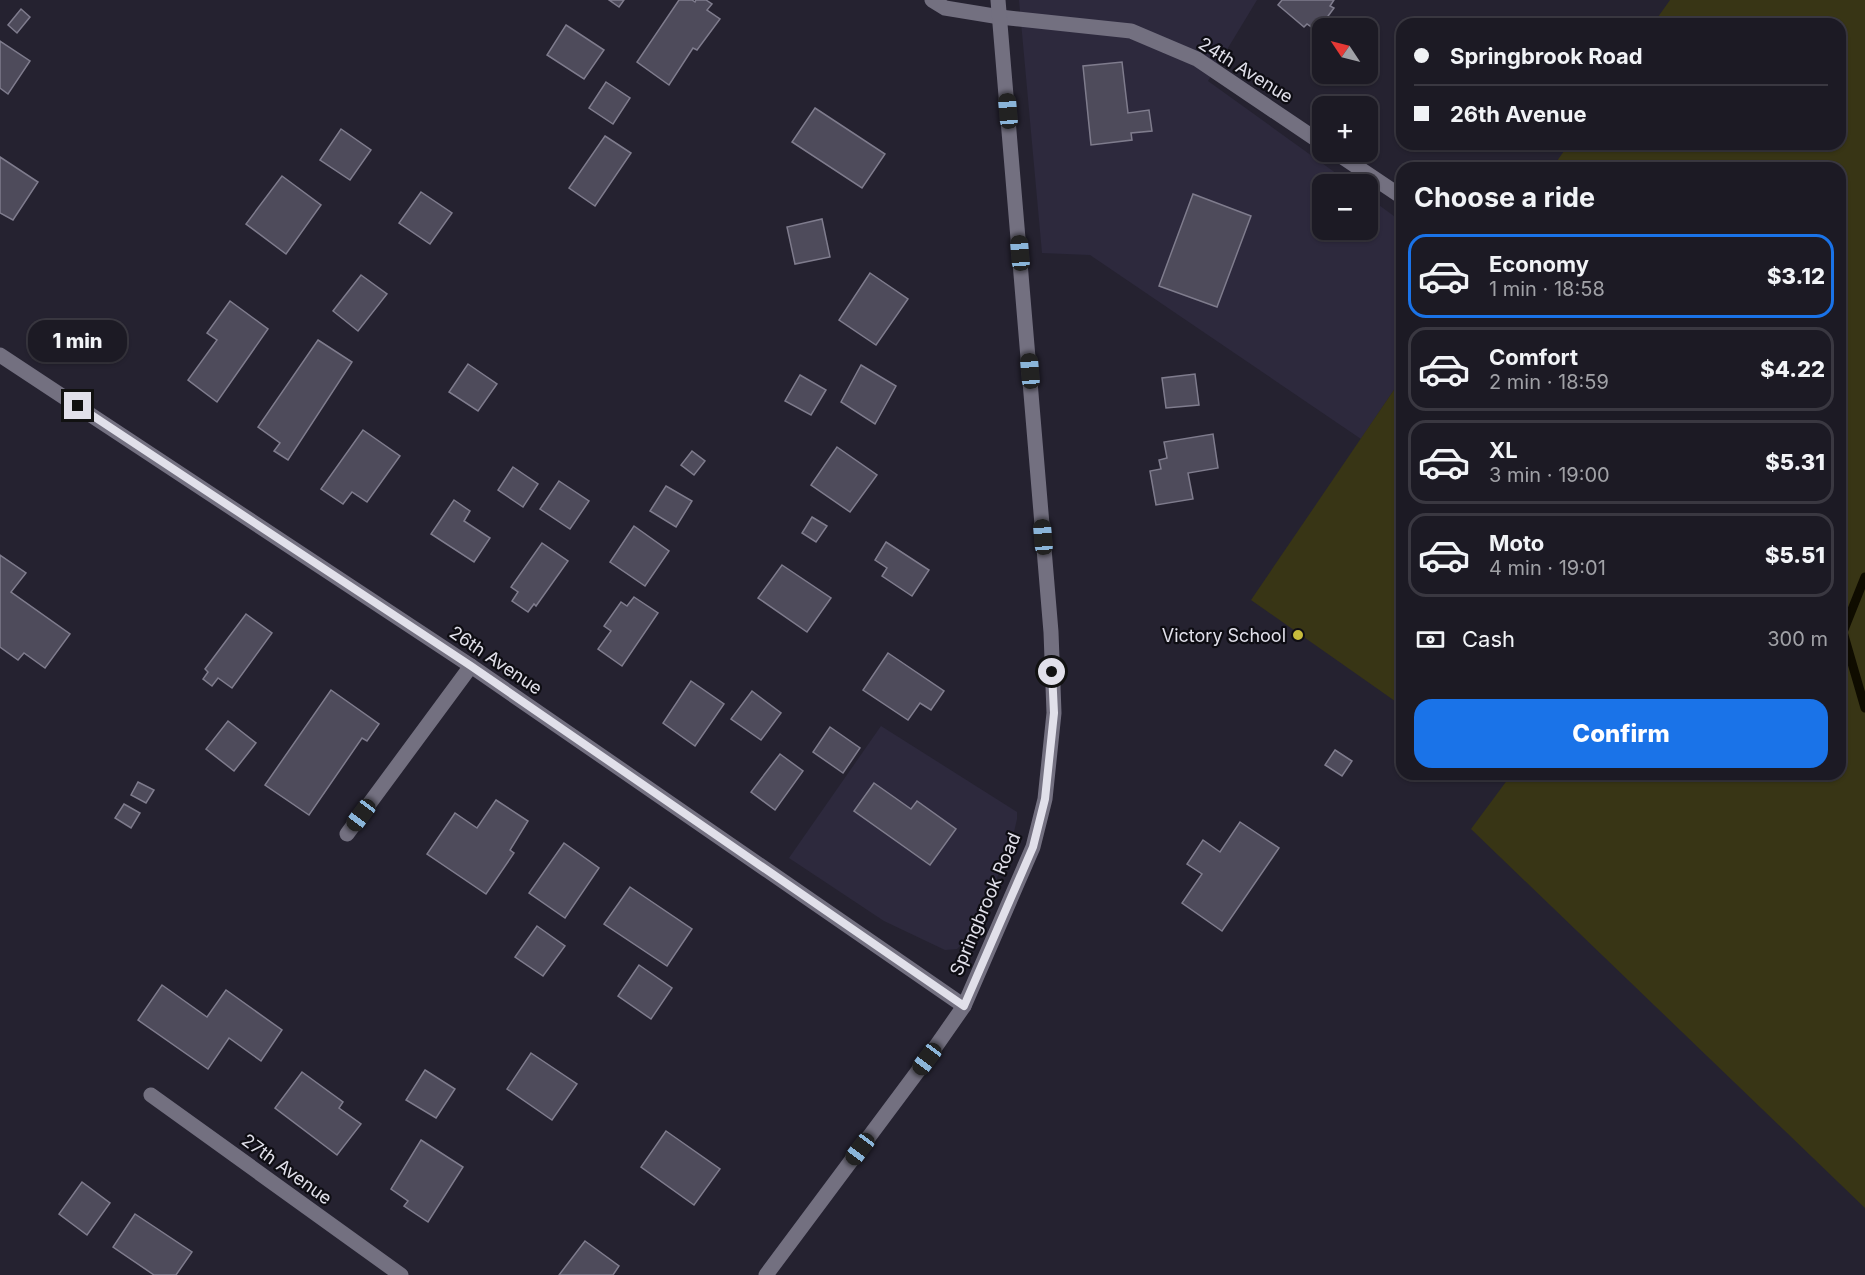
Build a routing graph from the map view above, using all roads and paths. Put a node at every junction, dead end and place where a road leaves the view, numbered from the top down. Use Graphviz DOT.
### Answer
graph roads {
  1 [pos="932,0"];
  2 [pos="998,0"];
  3 [pos="1000,17"];
  4 [pos="1312,137"];
  5 [pos="1350,162"];
  6 [pos="1396,193"];
  7 [pos="0,355"];
  8 [pos="471,666"];
  9 [pos="347,834"];
  10 [pos="964,1006"];
  11 [pos="151,1095"];
  12 [pos="401,1275"];
  13 [pos="766,1275"];
  1 -- 3 [label="street, 24th Avenue"];
  2 -- 3 [label="street, Springbrook Road"];
  3 -- 4 [label="street, 24th Avenue"];
  3 -- 10 [label="street, Springbrook Road"];
  5 -- 6 [label="street"];
  7 -- 8 [label="street, 26th Avenue"];
  8 -- 9 [label="street"];
  8 -- 10 [label="street, 26th Avenue"];
  10 -- 13 [label="street, Springbrook Road"];
  11 -- 12 [label="street, 27th Avenue"];
}
